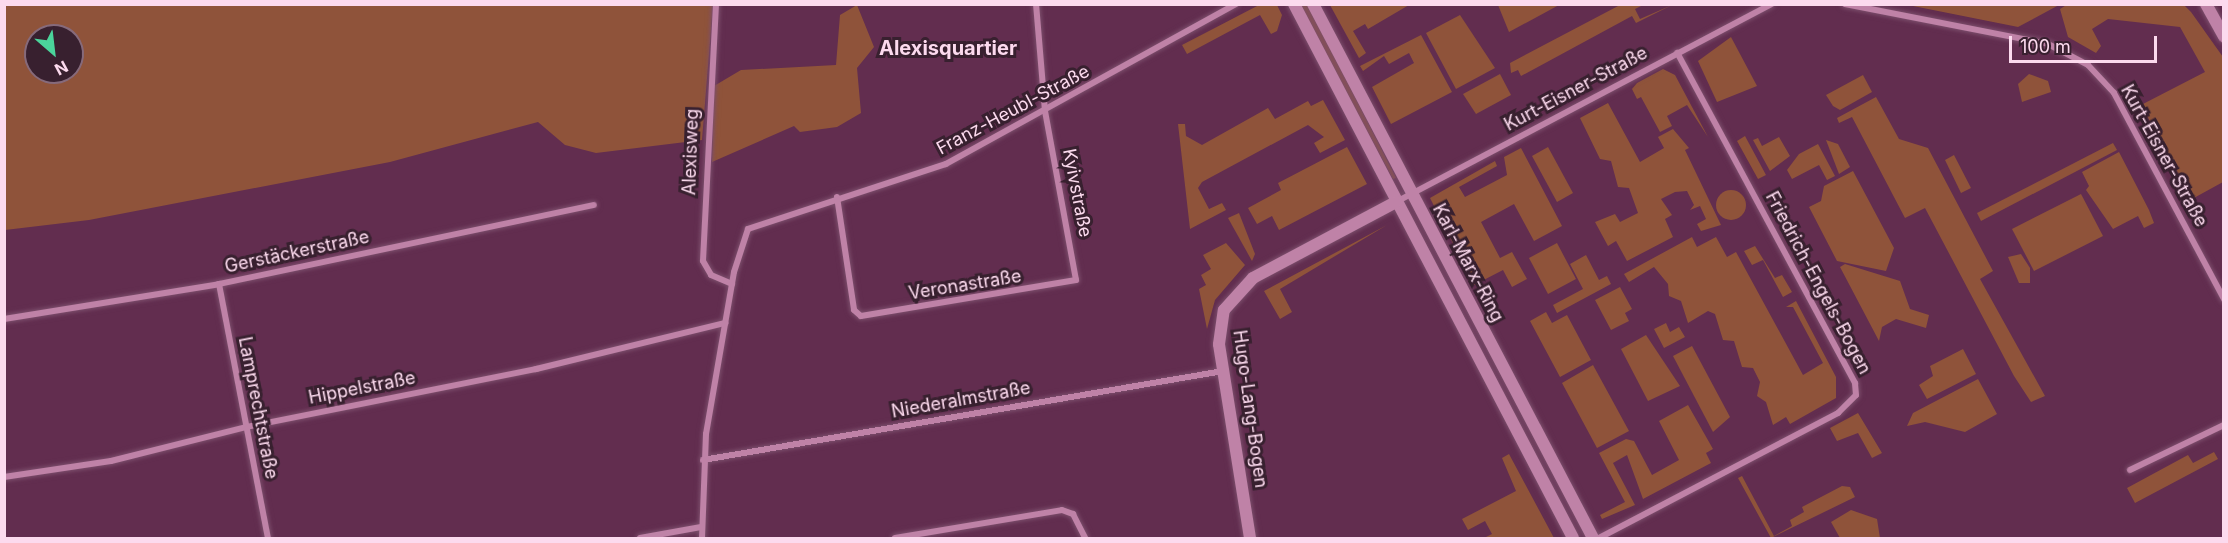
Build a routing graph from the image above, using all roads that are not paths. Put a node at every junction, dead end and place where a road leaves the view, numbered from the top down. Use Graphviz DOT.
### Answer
graph roads {
  1 [pos="716,4"];
  2 [pos="1036,4"];
  3 [pos="1236,4"];
  4 [pos="1294,4"];
  5 [pos="1313,4"];
  6 [pos="1771,4"];
  7 [pos="1845,4"];
  8 [pos="2206,4"];
  9 [pos="2223,36"];
  10 [pos="1677,53"];
  11 [pos="1045,111"];
  12 [pos="1411,194"];
  13 [pos="837,197"];
  14 [pos="1395,202"];
  15 [pos="594,205"];
  16 [pos="1076,280"];
  17 [pos="219,284"];
  18 [pos="732,284"];
  19 [pos="2223,299"];
  20 [pos="4,319"];
  21 [pos="725,323"];
  22 [pos="1224,370"];
  23 [pos="2223,425"];
  24 [pos="246,427"];
  25 [pos="703,460"];
  26 [pos="2130,470"];
  27 [pos="4,477"];
  28 [pos="701,527"];
  29 [pos="268,538"];
  30 [pos="640,538"];
  31 [pos="702,538"];
  32 [pos="895,538"];
  33 [pos="1085,538"];
  34 [pos="1250,538"];
  35 [pos="1573,538"];
  36 [pos="1593,538"];
  37 [pos="1599,538"];
  1 -- 18 [label="street, Alexisweg"];
  2 -- 11 [label="street, Kyivstraße"];
  3 -- 11 [label="street, Franz-Heubl-Straße"];
  4 -- 14 [label="main road, Karl-Marx-Ring"];
  5 -- 12 [label="main road, Karl-Marx-Ring"];
  6 -- 10 [label="street, Kurt-Eisner-Straße"];
  7 -- 19 [label="street, Kurt-Eisner-Straße"];
  8 -- 9 [label="main road"];
  10 -- 12 [label="street, Kurt-Eisner-Straße"];
  10 -- 37 [label="street, Friedrich-Engels-Bogen"];
  11 -- 13 [label="street, Franz-Heubl-Straße"];
  11 -- 16 [label="street, Kyivstraße"];
  12 -- 14 [label="street, Kurt-Eisner-Straße"];
  12 -- 36 [label="main road, Karl-Marx-Ring"];
  13 -- 16 [label="street, Veronastraße"];
  13 -- 18 [label="street, Franz-Heubl-Straße"];
  14 -- 22 [label="main road, Hugo-Lang-Bogen"];
  14 -- 35 [label="main road, Karl-Marx-Ring"];
  15 -- 17 [label="street, Gerstäckerstraße"];
  17 -- 20 [label="street, Gerstäckerstraße"];
  17 -- 24 [label="street, Lamprechtstraße"];
  18 -- 21 [label="street, Franz-Heubl-Straße"];
  21 -- 24 [label="street, Hippelstraße"];
  21 -- 25 [label="street, Franz-Heubl-Straße"];
  22 -- 25 [label="street, Niederalmstraße"];
  22 -- 34 [label="main road, Hugo-Lang-Bogen"];
  23 -- 26 [label="street"];
  24 -- 27 [label="street, Hippelstraße"];
  24 -- 29 [label="street, Lamprechtstraße"];
  25 -- 28 [label="street, Franz-Heubl-Straße"];
  28 -- 30 [label="street"];
  28 -- 31 [label="street, Franz-Heubl-Straße"];
  32 -- 33 [label="street"];
}
